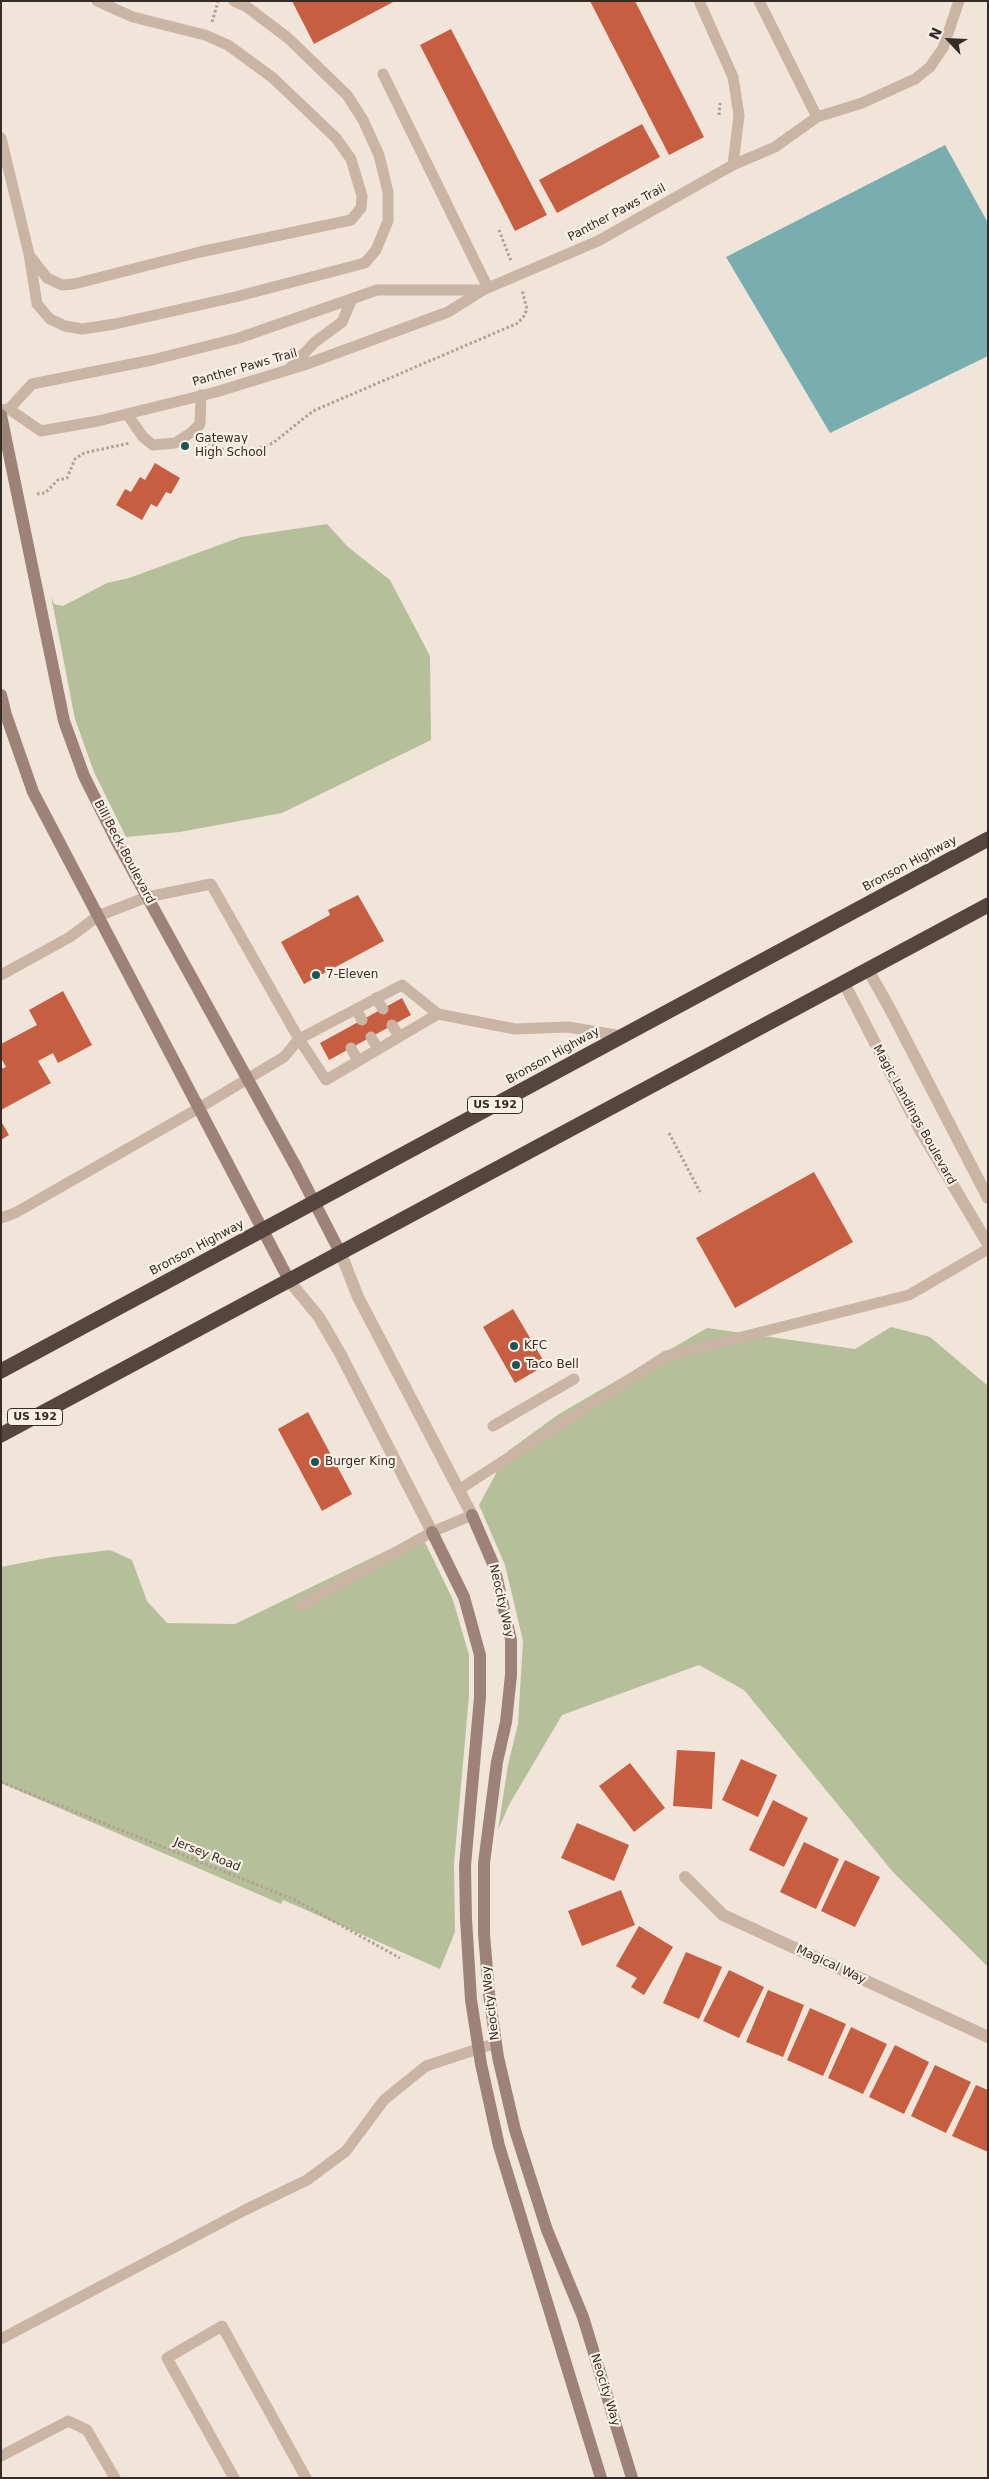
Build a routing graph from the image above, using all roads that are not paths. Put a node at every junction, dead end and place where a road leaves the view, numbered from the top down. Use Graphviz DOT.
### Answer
graph roads {
  1 [pos="97,1"];
  2 [pos="234,1"];
  3 [pos="699,1"];
  4 [pos="759,1"];
  5 [pos="959,1"];
  6 [pos="383,74"];
  7 [pos="817,117"];
  8 [pos="1,138"];
  9 [pos="733,165"];
  10 [pos="29,254"];
  11 [pos="486,289"];
  12 [pos="352,299"];
  13 [pos="288,369"];
  14 [pos="201,395"];
  15 [pos="4,412"];
  16 [pos="127,414"];
  17 [pos="1,695"];
  18 [pos="988,839"];
  19 [pos="147,897"];
  20 [pos="988,905"];
  21 [pos="98,916"];
  22 [pos="868,970"];
  23 [pos="1,975"];
  24 [pos="844,983"];
  25 [pos="376,998"];
  26 [pos="383,1008"];
  27 [pos="356,1009"];
  28 [pos="438,1014"];
  29 [pos="336,1020"];
  30 [pos="362,1020"];
  31 [pos="392,1026"];
  32 [pos="342,1031"];
  33 [pos="399,1036"];
  34 [pos="622,1036"];
  35 [pos="371,1037"];
  36 [pos="298,1039"];
  37 [pos="351,1048"];
  38 [pos="378,1049"];
  39 [pos="358,1061"];
  40 [pos="247,1078"];
  41 [pos="199,1108"];
  42 [pos="988,1198"];
  43 [pos="315,1203"];
  44 [pos="1,1218"];
  45 [pos="263,1230"];
  46 [pos="988,1244"];
  47 [pos="988,1249"];
  48 [pos="341,1254"];
  49 [pos="290,1282"];
  50 [pos="1,1371"];
  51 [pos="574,1379"];
  52 [pos="493,1426"];
  53 [pos="1,1435"];
  54 [pos="460,1489"];
  55 [pos="472,1515"];
  56 [pos="432,1532"];
  57 [pos="301,1604"];
  58 [pos="685,1877"];
  59 [pos="988,2037"];
  60 [pos="496,2043"];
  61 [pos="478,2049"];
  62 [pos="1,2339"];
  63 [pos="1,2456"];
  64 [pos="115,2478"];
  65 [pos="234,2478"];
  66 [pos="306,2478"];
  67 [pos="602,2478"];
  68 [pos="632,2478"];
  1 -- 10 [label="lane"];
  2 -- 10 [label="lane"];
  3 -- 9 [label="lane"];
  4 -- 7 [label="lane"];
  5 -- 7 [label="lane, Panther Paws Trail"];
  6 -- 11 [label="lane"];
  7 -- 9 [label="lane, Panther Paws Trail"];
  8 -- 10 [label="lane"];
  9 -- 11 [label="lane, Panther Paws Trail"];
  11 -- 12 [label="lane, Panther Paws Trail"];
  11 -- 13 [label="lane, Panther Paws Trail"];
  12 -- 13 [label="lane"];
  12 -- 15 [label="lane, Panther Paws Trail"];
  13 -- 14 [label="lane, Panther Paws Trail"];
  14 -- 16 [label="lane, Panther Paws Trail"];
  14 -- 16 [label="lane"];
  15 -- 16 [label="lane, Panther Paws Trail"];
  15 -- 19 [label="street, Bill Beck Boulevard"];
  17 -- 21 [label="street"];
  18 -- 34 [label="highway, Bronson Highway / US 192"];
  19 -- 21 [label="lane"];
  19 -- 36 [label="lane"];
  19 -- 40 [label="street, Bill Beck Boulevard"];
  20 -- 22 [label="highway, US 192"];
  21 -- 23 [label="lane"];
  21 -- 41 [label="street"];
  22 -- 24 [label="highway, US 192"];
  22 -- 42 [label="street, Magic Landings Boulevard"];
  24 -- 46 [label="street, Magic Landings Boulevard"];
  24 -- 48 [label="highway, US 192"];
  25 -- 26 [label="lane"];
  25 -- 27 [label="lane"];
  25 -- 28 [label="lane"];
  27 -- 29 [label="lane"];
  27 -- 30 [label="lane"];
  28 -- 33 [label="lane"];
  28 -- 34 [label="lane"];
  29 -- 32 [label="lane"];
  29 -- 36 [label="lane"];
  31 -- 33 [label="lane"];
  33 -- 38 [label="lane"];
  34 -- 43 [label="highway, Bronson Highway / US 192"];
  35 -- 38 [label="lane"];
  36 -- 39 [label="lane"];
  36 -- 40 [label="lane"];
  37 -- 39 [label="lane"];
  38 -- 39 [label="lane"];
  40 -- 41 [label="lane"];
  40 -- 43 [label="street, Bill Beck Boulevard"];
  41 -- 44 [label="lane"];
  41 -- 45 [label="street"];
  43 -- 45 [label="highway, Bronson Highway / US 192"];
  43 -- 48 [label="street, Bill Beck Boulevard"];
  45 -- 49 [label="street"];
  45 -- 50 [label="highway, Bronson Highway / US 192"];
  47 -- 54 [label="lane"];
  48 -- 49 [label="highway, US 192"];
  48 -- 54 [label="street"];
  49 -- 53 [label="highway, US 192"];
  49 -- 56 [label="street"];
  51 -- 52 [label="lane"];
  54 -- 55 [label="street"];
  55 -- 56 [label="lane"];
  55 -- 60 [label="street, Neocity Way"];
  56 -- 57 [label="lane"];
  56 -- 61 [label="street, Neocity Way"];
  58 -- 59 [label="street, Magical Way"];
  60 -- 61 [label="lane"];
  60 -- 68 [label="street, Neocity Way"];
  61 -- 62 [label="lane"];
  61 -- 67 [label="street, Neocity Way"];
  63 -- 64 [label="lane"];
  65 -- 66 [label="lane"];
}
